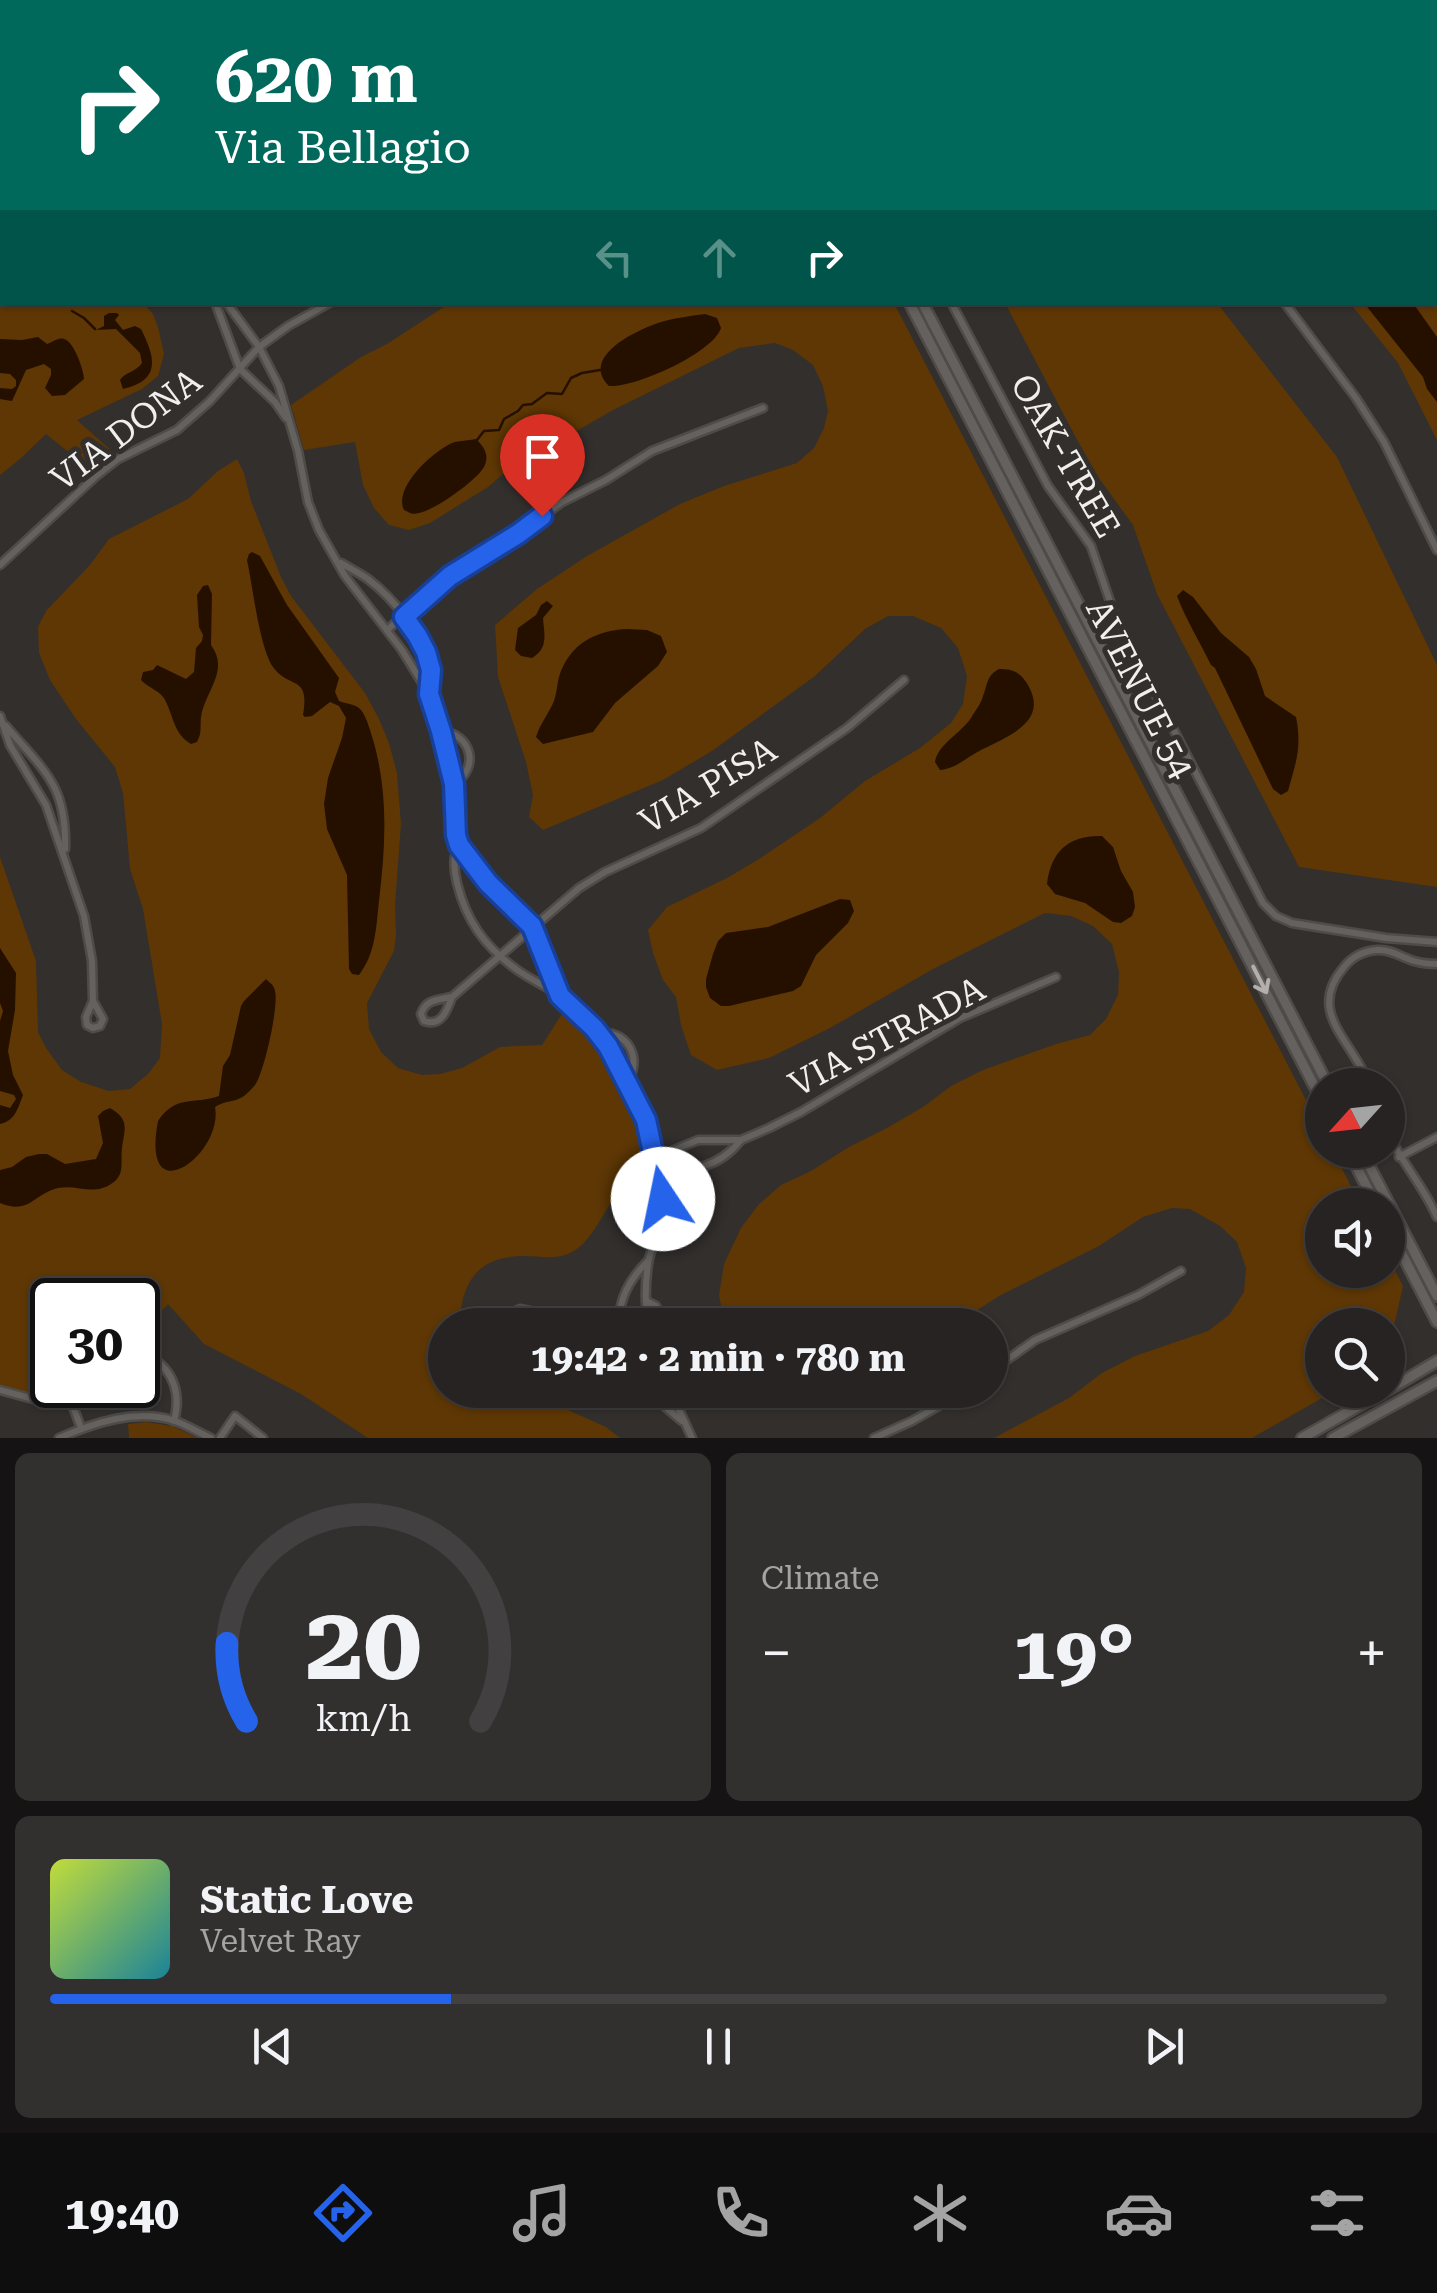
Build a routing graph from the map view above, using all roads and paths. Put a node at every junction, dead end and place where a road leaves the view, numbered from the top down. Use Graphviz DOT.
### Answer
graph roads {
  1 [pos="216,305"];
  2 [pos="228,305"];
  3 [pos="326,305"];
  4 [pos="911,305"];
  5 [pos="924,305"];
  6 [pos="953,305"];
  7 [pos="1286,305"];
  8 [pos="258,346"];
  9 [pos="240,370"];
  10 [pos="763,408"];
  11 [pos="290,423"];
  12 [pos="1437,550"];
  13 [pos="337,560"];
  14 [pos="0,565"];
  15 [pos="404,617"];
  16 [pos="387,630"];
  17 [pos="904,680"];
  18 [pos="429,694"];
  19 [pos="2,719"];
  20 [pos="441,731"];
  21 [pos="454,784"];
  22 [pos="459,845"];
  23 [pos="64,855"];
  24 [pos="532,926"];
  25 [pos="1437,942"];
  26 [pos="500,955"];
  27 [pos="1437,964"];
  28 [pos="1056,977"];
  29 [pos="560,996"];
  30 [pos="452,997"];
  31 [pos="93,1001"];
  32 [pos="599,1034"];
  33 [pos="1305,1068"];
  34 [pos="1319,1068"];
  35 [pos="1360,1068"];
  36 [pos="627,1081"];
  37 [pos="1437,1137"];
  38 [pos="741,1140"];
  39 [pos="1405,1154"];
  40 [pos="656,1158"];
  41 [pos="1405,1164"];
  42 [pos="1370,1168"];
  43 [pos="658,1172"];
  44 [pos="1437,1217"];
  45 [pos="1405,1260"];
  46 [pos="648,1261"];
  47 [pos="1181,1271"];
  48 [pos="1437,1296"];
  49 [pos="646,1300"];
  50 [pos="619,1308"];
  51 [pos="647,1308"];
  52 [pos="657,1308"];
  53 [pos="1437,1322"];
  54 [pos="1008,1359"];
  55 [pos="1437,1362"];
  56 [pos="160,1365"];
  57 [pos="1405,1380"];
  58 [pos="1437,1381"];
  59 [pos="0,1390"];
  60 [pos="30,1398"];
  61 [pos="74,1408"];
  62 [pos="667,1408"];
  63 [pos="678,1408"];
  64 [pos="935,1408"];
  65 [pos="1355,1408"];
  66 [pos="174,1421"];
  67 [pos="684,1422"];
  68 [pos="81,1428"];
  69 [pos="59,1438"];
  70 [pos="211,1438"];
  71 [pos="220,1438"];
  72 [pos="263,1438"];
  73 [pos="692,1438"];
  74 [pos="874,1438"];
  75 [pos="1302,1438"];
  76 [pos="1333,1438"];
  1 -- 9 [label="street"];
  2 -- 8 [label="street"];
  3 -- 8 [label="street, VIA DONA"];
  4 -- 33 [label="street, AVENUE 54, one-way"];
  5 -- 34 [label="street, AVENUE 54"];
  6 -- 25 [label="street, OAK-TREE"];
  7 -- 12 [label="street"];
  8 -- 9 [label="street, VIA DONA"];
  8 -- 11 [label="street"];
  9 -- 11 [label="street"];
  9 -- 14 [label="street, VIA DONA"];
  10 -- 15 [label="street"];
  11 -- 13 [label="street"];
  13 -- 15 [label="street"];
  13 -- 16 [label="street"];
  15 -- 16 [label="street"];
  15 -- 18 [label="street"];
  16 -- 18 [label="street"];
  17 -- 24 [label="street, VIA PISA"];
  18 -- 20 [label="street"];
  19 -- 23 [label="street"];
  19 -- 23 [label="street"];
  20 -- 21 [label="street"];
  20 -- 21 [label="street"];
  21 -- 22 [label="street"];
  22 -- 24 [label="street"];
  22 -- 26 [label="street"];
  23 -- 31 [label="street"];
  24 -- 26 [label="street, VIA PISA"];
  24 -- 29 [label="street"];
  26 -- 29 [label="street"];
  26 -- 30 [label="street, VIA PISA"];
  27 -- 35 [label="street"];
  28 -- 38 [label="street, VIA STRADA"];
  29 -- 32 [label="street"];
  30 -- 30 [label="street"];
  32 -- 36 [label="street"];
  32 -- 36 [label="street"];
  36 -- 40 [label="street"];
  37 -- 39 [label="street"];
  38 -- 40 [label="street, VIA STRADA"];
  38 -- 43 [label="street, VIA STRADA"];
  40 -- 43 [label="street"];
  41 -- 44 [label="street"];
  42 -- 48 [label="street"];
  43 -- 46 [label="street"];
  45 -- 53 [label="street"];
  46 -- 49 [label="street"];
  46 -- 50 [label="street"];
  47 -- 54 [label="street"];
  49 -- 51 [label="street"];
  49 -- 52 [label="street"];
  55 -- 57 [label="street"];
  56 -- 66 [label="street"];
  58 -- 76 [label="street"];
  59 -- 60 [label="street"];
  61 -- 68 [label="street"];
  62 -- 67 [label="street"];
  63 -- 67 [label="street"];
  64 -- 74 [label="street"];
  65 -- 75 [label="street"];
  66 -- 68 [label="street"];
  66 -- 70 [label="street"];
  67 -- 73 [label="street"];
  68 -- 69 [label="street"];
  71 -- 72 [label="street"];
}
